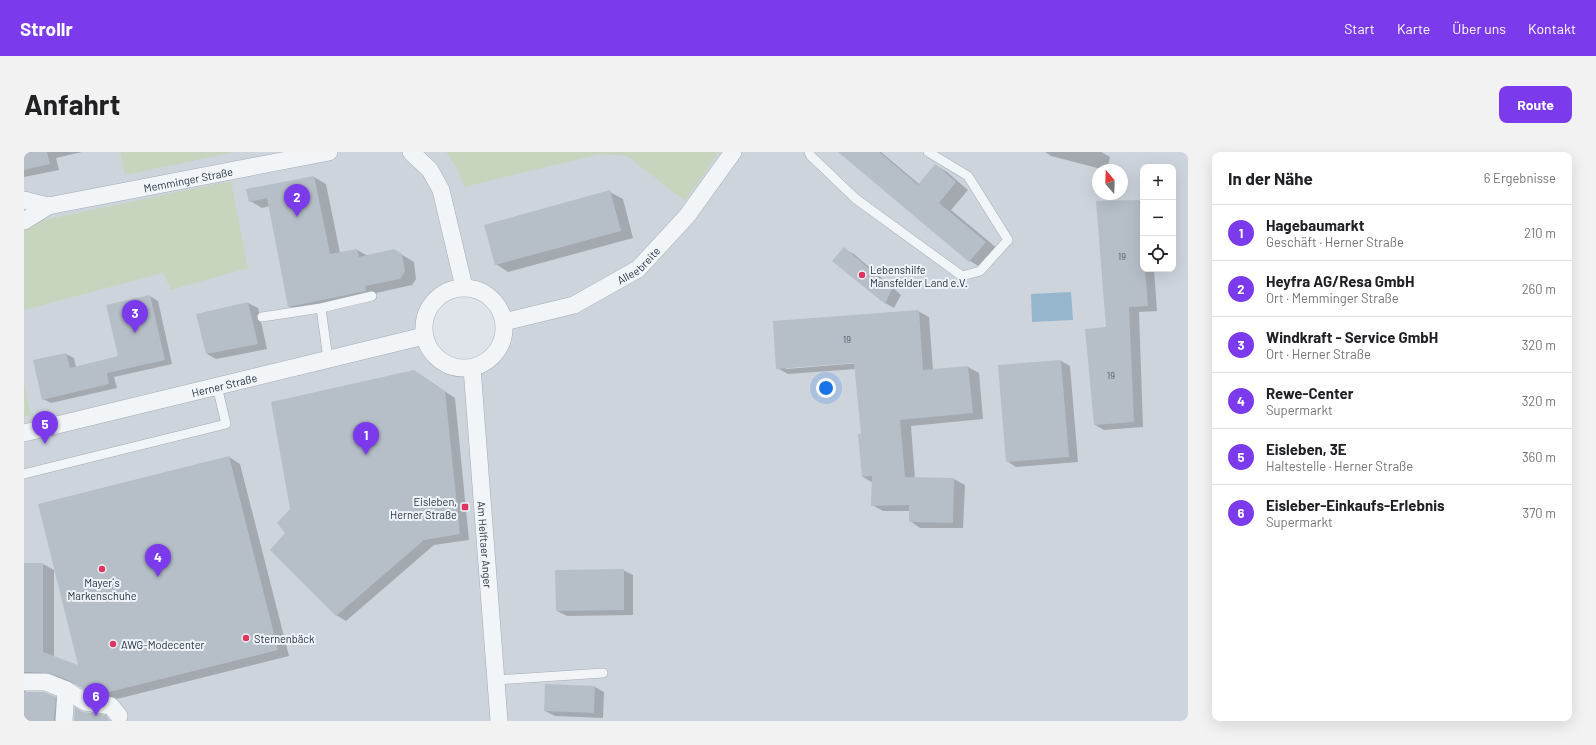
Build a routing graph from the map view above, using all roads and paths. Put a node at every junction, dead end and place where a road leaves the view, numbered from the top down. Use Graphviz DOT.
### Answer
graph roads {
  1 [pos="329,152"];
  2 [pos="411,152"];
  3 [pos="732,152"];
  4 [pos="809,152"];
  5 [pos="928,152"];
  6 [pos="24,200"];
  7 [pos="48,206"];
  8 [pos="24,221"];
  9 [pos="464,287"];
  10 [pos="372,296"];
  11 [pos="321,308"];
  12 [pos="262,317"];
  13 [pos="504,322"];
  14 [pos="424,336"];
  15 [pos="328,359"];
  16 [pos="472,368"];
  17 [pos="218,386"];
  18 [pos="24,432"];
  19 [pos="24,474"];
  20 [pos="603,673"];
  21 [pos="496,680"];
  22 [pos="24,682"];
  23 [pos="66,690"];
  24 [pos="119,716"];
  25 [pos="64,721"];
  26 [pos="499,721"];
  1 -- 7 [label="street, Memminger Straße"];
  2 -- 9 [label="street"];
  3 -- 13 [label="street, Alleebreite"];
  4 -- 5 [label="lane"];
  6 -- 7 [label="street, Memminger Straße"];
  7 -- 8 [label="street, Memminger Straße"];
  9 -- 13 [label="street"];
  9 -- 14 [label="street"];
  10 -- 11 [label="lane"];
  11 -- 12 [label="lane"];
  11 -- 15 [label="lane"];
  13 -- 16 [label="street"];
  14 -- 15 [label="street, Herner Straße"];
  14 -- 16 [label="street"];
  15 -- 17 [label="street, Herner Straße"];
  16 -- 21 [label="street, Am Helftaer Anger"];
  17 -- 18 [label="street, Herner Straße"];
  17 -- 19 [label="lane"];
  20 -- 21 [label="lane"];
  21 -- 26 [label="street, Am Helftaer Anger"];
  22 -- 23 [label="street"];
  23 -- 24 [label="street"];
  23 -- 25 [label="street"];
}
